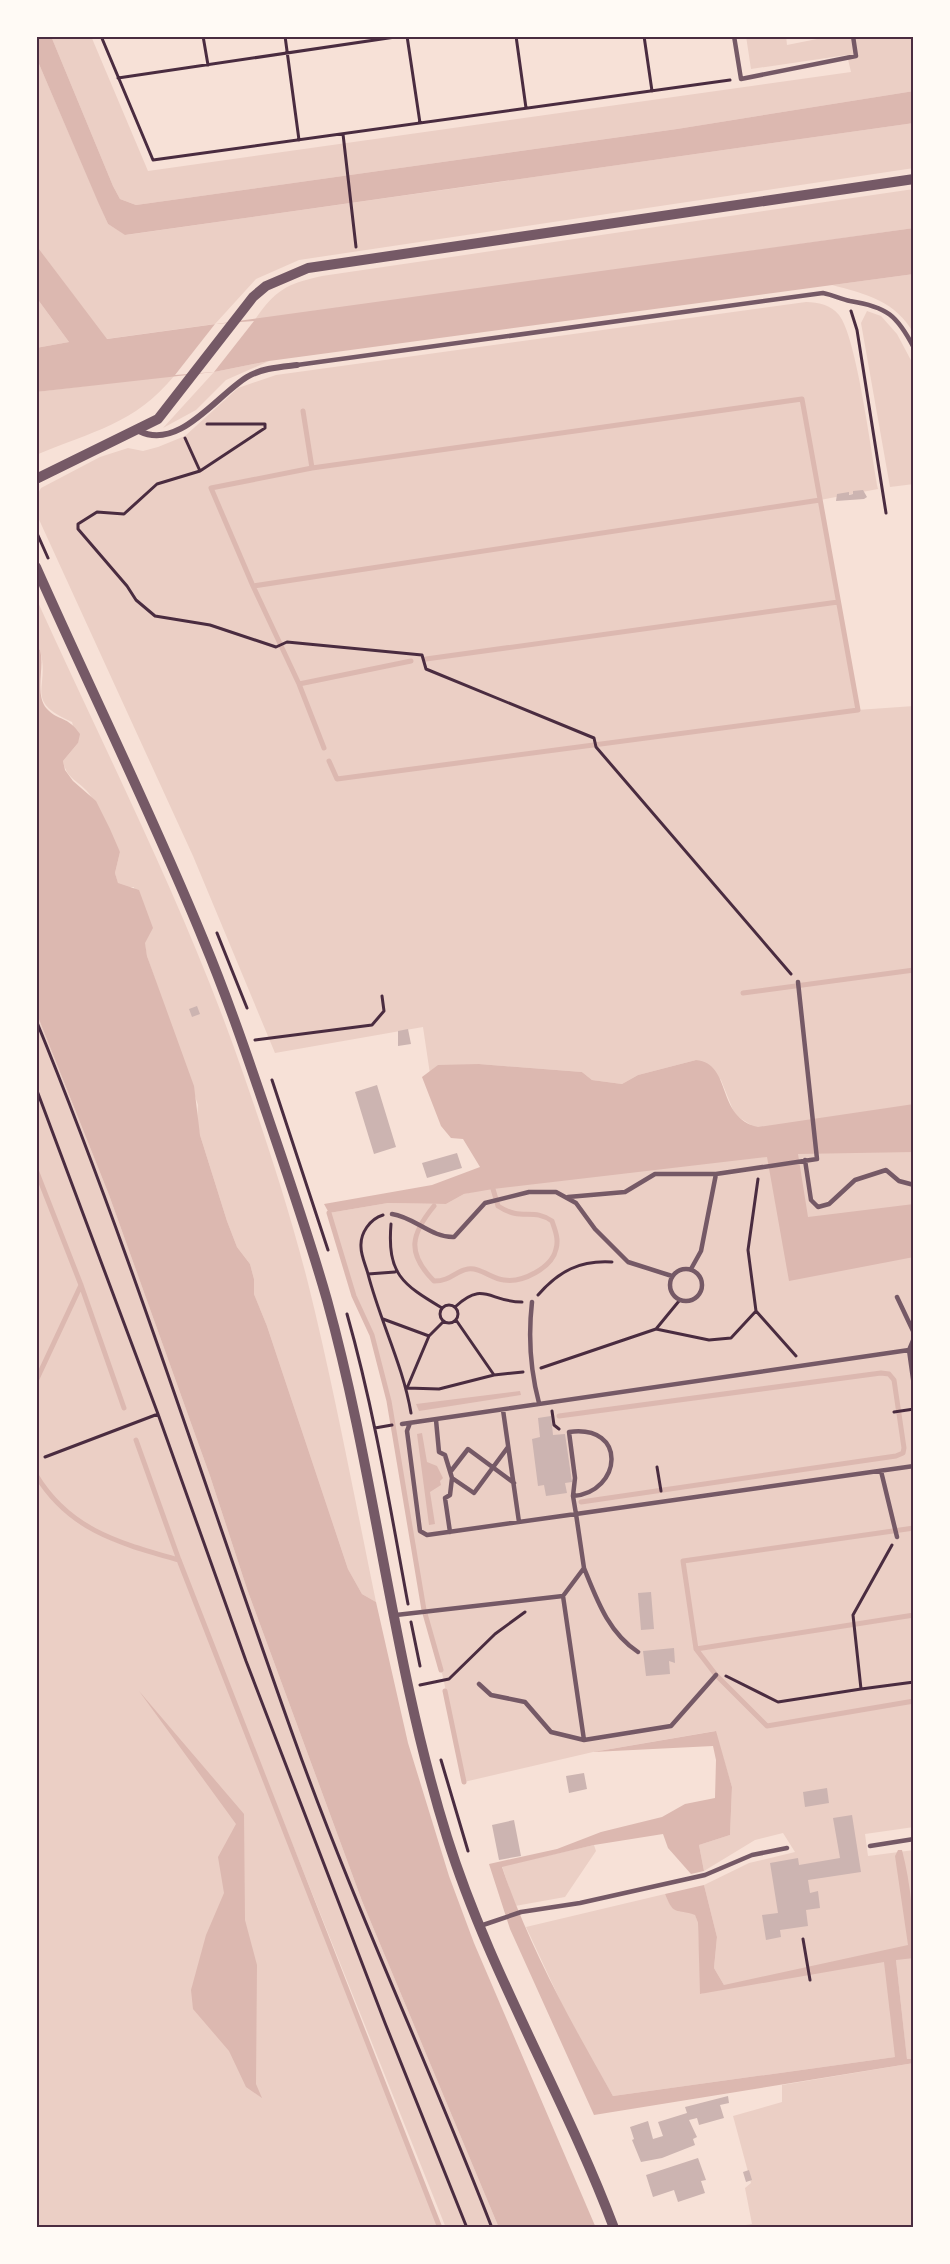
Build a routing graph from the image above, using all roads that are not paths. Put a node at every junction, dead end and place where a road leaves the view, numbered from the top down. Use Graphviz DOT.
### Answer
graph roads {
  1 [pos="734,36"];
  2 [pos="853,36"];
  3 [pos="914,179"];
  4 [pos="914,348"];
  5 [pos="297,365"];
  6 [pos="139,430"];
  7 [pos="36,479"];
  8 [pos="36,567"];
  9 [pos="798,982"];
  10 [pos="802,1161"];
  11 [pos="716,1174"];
  12 [pos="914,1185"];
  13 [pos="568,1197"];
  14 [pos="392,1214"];
  15 [pos="691,1269"];
  16 [pos="672,1276"];
  17 [pos="897,1297"];
  18 [pos="532,1302"];
  19 [pos="914,1333"];
  20 [pos="914,1338"];
  21 [pos="909,1350"];
  22 [pos="914,1386"];
  23 [pos="538,1403"];
  24 [pos="503,1410"];
  25 [pos="436,1420"];
  26 [pos="410,1423"];
  27 [pos="402,1424"];
  28 [pos="508,1446"];
  29 [pos="914,1466"];
  30 [pos="493,1468"];
  31 [pos="451,1471"];
  32 [pos="881,1471"];
  33 [pos="452,1478"];
  34 [pos="514,1483"];
  35 [pos="573,1496"];
  36 [pos="576,1514"];
  37 [pos="519,1522"];
  38 [pos="450,1532"];
  39 [pos="897,1537"];
  40 [pos="584,1568"];
  41 [pos="563,1596"];
  42 [pos="393,1616"];
  43 [pos="638,1652"];
  44 [pos="716,1675"];
  45 [pos="479,1684"];
  46 [pos="584,1740"];
  47 [pos="914,1839"];
  48 [pos="870,1846"];
  49 [pos="788,1848"];
  50 [pos="479,1926"];
  51 [pos="614,2228"];
  1 -- 2 [label="lane"];
  3 -- 6 [label="street"];
  4 -- 5 [label="lane"];
  5 -- 6 [label="street"];
  6 -- 7 [label="street"];
  8 -- 42 [label="street"];
  9 -- 10 [label="lane"];
  10 -- 11 [label="lane"];
  10 -- 12 [label="lane"];
  11 -- 13 [label="lane"];
  11 -- 15 [label="lane"];
  13 -- 14 [label="lane"];
  13 -- 16 [label="lane"];
  15 -- 16 [label="lane"];
  15 -- 16 [label="lane"];
  17 -- 19 [label="lane"];
  18 -- 23 [label="lane"];
  20 -- 21 [label="lane"];
  21 -- 22 [label="lane"];
  21 -- 23 [label="lane"];
  23 -- 24 [label="lane"];
  24 -- 25 [label="lane"];
  24 -- 28 [label="lane"];
  25 -- 26 [label="lane"];
  25 -- 31 [label="lane"];
  26 -- 27 [label="lane"];
  26 -- 38 [label="lane"];
  28 -- 30 [label="lane"];
  28 -- 34 [label="lane"];
  29 -- 32 [label="lane"];
  30 -- 31 [label="lane"];
  30 -- 33 [label="lane"];
  30 -- 34 [label="lane"];
  31 -- 33 [label="lane"];
  32 -- 36 [label="lane"];
  32 -- 39 [label="lane"];
  33 -- 38 [label="lane"];
  34 -- 37 [label="lane"];
  35 -- 35 [label="lane"];
  35 -- 36 [label="lane"];
  36 -- 37 [label="lane"];
  36 -- 40 [label="lane"];
  37 -- 38 [label="lane"];
  40 -- 41 [label="lane"];
  40 -- 43 [label="lane"];
  41 -- 42 [label="lane"];
  41 -- 46 [label="lane"];
  42 -- 50 [label="street"];
  44 -- 46 [label="lane"];
  45 -- 46 [label="lane"];
  47 -- 48 [label="lane"];
  49 -- 50 [label="lane"];
  50 -- 51 [label="street"];
}
